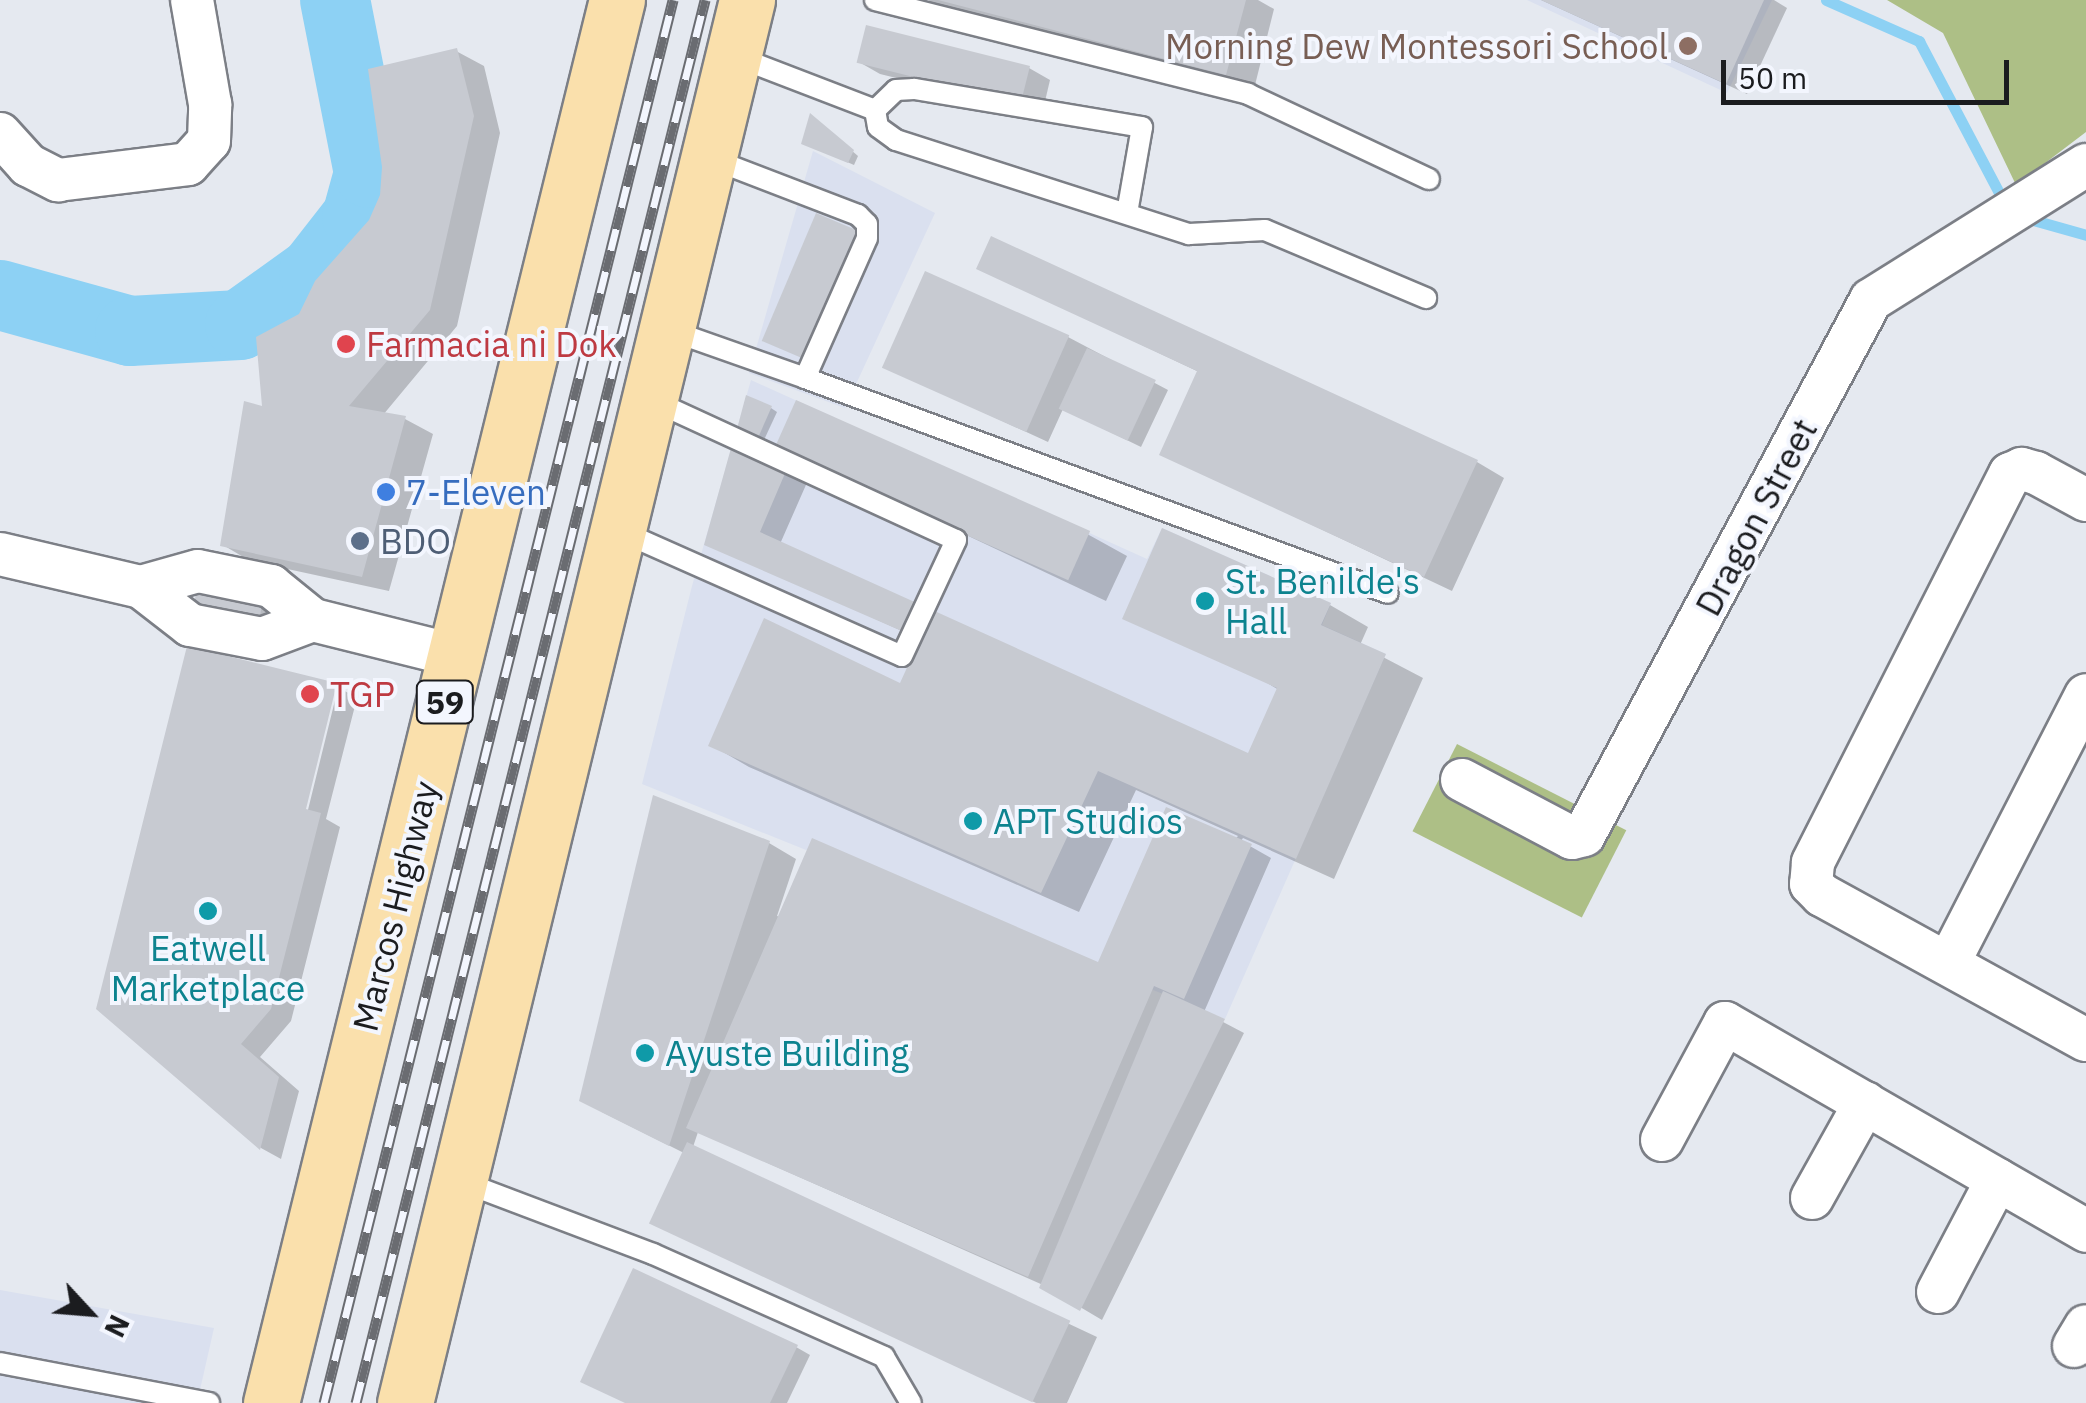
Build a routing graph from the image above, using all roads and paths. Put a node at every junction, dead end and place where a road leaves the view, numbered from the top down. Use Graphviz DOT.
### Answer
graph roads {
  1 [pos="192,0"];
  2 [pos="617,0"];
  3 [pos="747,0"];
  4 [pos="876,0"];
  5 [pos="734,56"];
  6 [pos="875,110"];
  7 [pos="0,134"];
  8 [pos="709,158"];
  9 [pos="2086,165"];
  10 [pos="1429,179"];
  11 [pos="1127,213"];
  12 [pos="1426,298"];
  13 [pos="667,330"];
  14 [pos="805,378"];
  15 [pos="650,400"];
  16 [pos="2086,500"];
  17 [pos="618,530"];
  18 [pos="0,554"];
  19 [pos="1388,593"];
  20 [pos="456,656"];
  21 [pos="2086,694"];
  22 [pos="1462,780"];
  23 [pos="1949,962"];
  24 [pos="2086,1040"];
  25 [pos="1865,1103"];
  26 [pos="1662,1140"];
  27 [pos="1997,1180"];
  28 [pos="460,1181"];
  29 [pos="1812,1198"];
  30 [pos="2086,1231"];
  31 [pos="1938,1292"];
  32 [pos="0,1363"];
  33 [pos="209,1403"];
  34 [pos="271,1403"];
  35 [pos="405,1403"];
  36 [pos="911,1403"];
  1 -- 7 [label="street"];
  2 -- 20 [label="main road, Marcos Highway / 59"];
  3 -- 5 [label="main road"];
  4 -- 10 [label="lane"];
  5 -- 6 [label="lane"];
  5 -- 8 [label="main road"];
  6 -- 11 [label="lane"];
  6 -- 11 [label="lane"];
  8 -- 13 [label="main road"];
  8 -- 14 [label="lane"];
  9 -- 22 [label="street, Dragon Street"];
  11 -- 12 [label="lane"];
  13 -- 14 [label="lane"];
  13 -- 15 [label="main road"];
  14 -- 19 [label="lane"];
  15 -- 17 [label="main road"];
  15 -- 17 [label="lane"];
  16 -- 23 [label="street"];
  17 -- 28 [label="main road"];
  18 -- 20 [label="street"];
  20 -- 34 [label="main road, Marcos Highway / 59"];
  21 -- 23 [label="street"];
  23 -- 24 [label="street"];
  25 -- 26 [label="street"];
  25 -- 27 [label="street"];
  25 -- 29 [label="street"];
  27 -- 30 [label="street"];
  27 -- 31 [label="street"];
  28 -- 35 [label="main road"];
  28 -- 36 [label="lane"];
  32 -- 33 [label="lane"];
}
